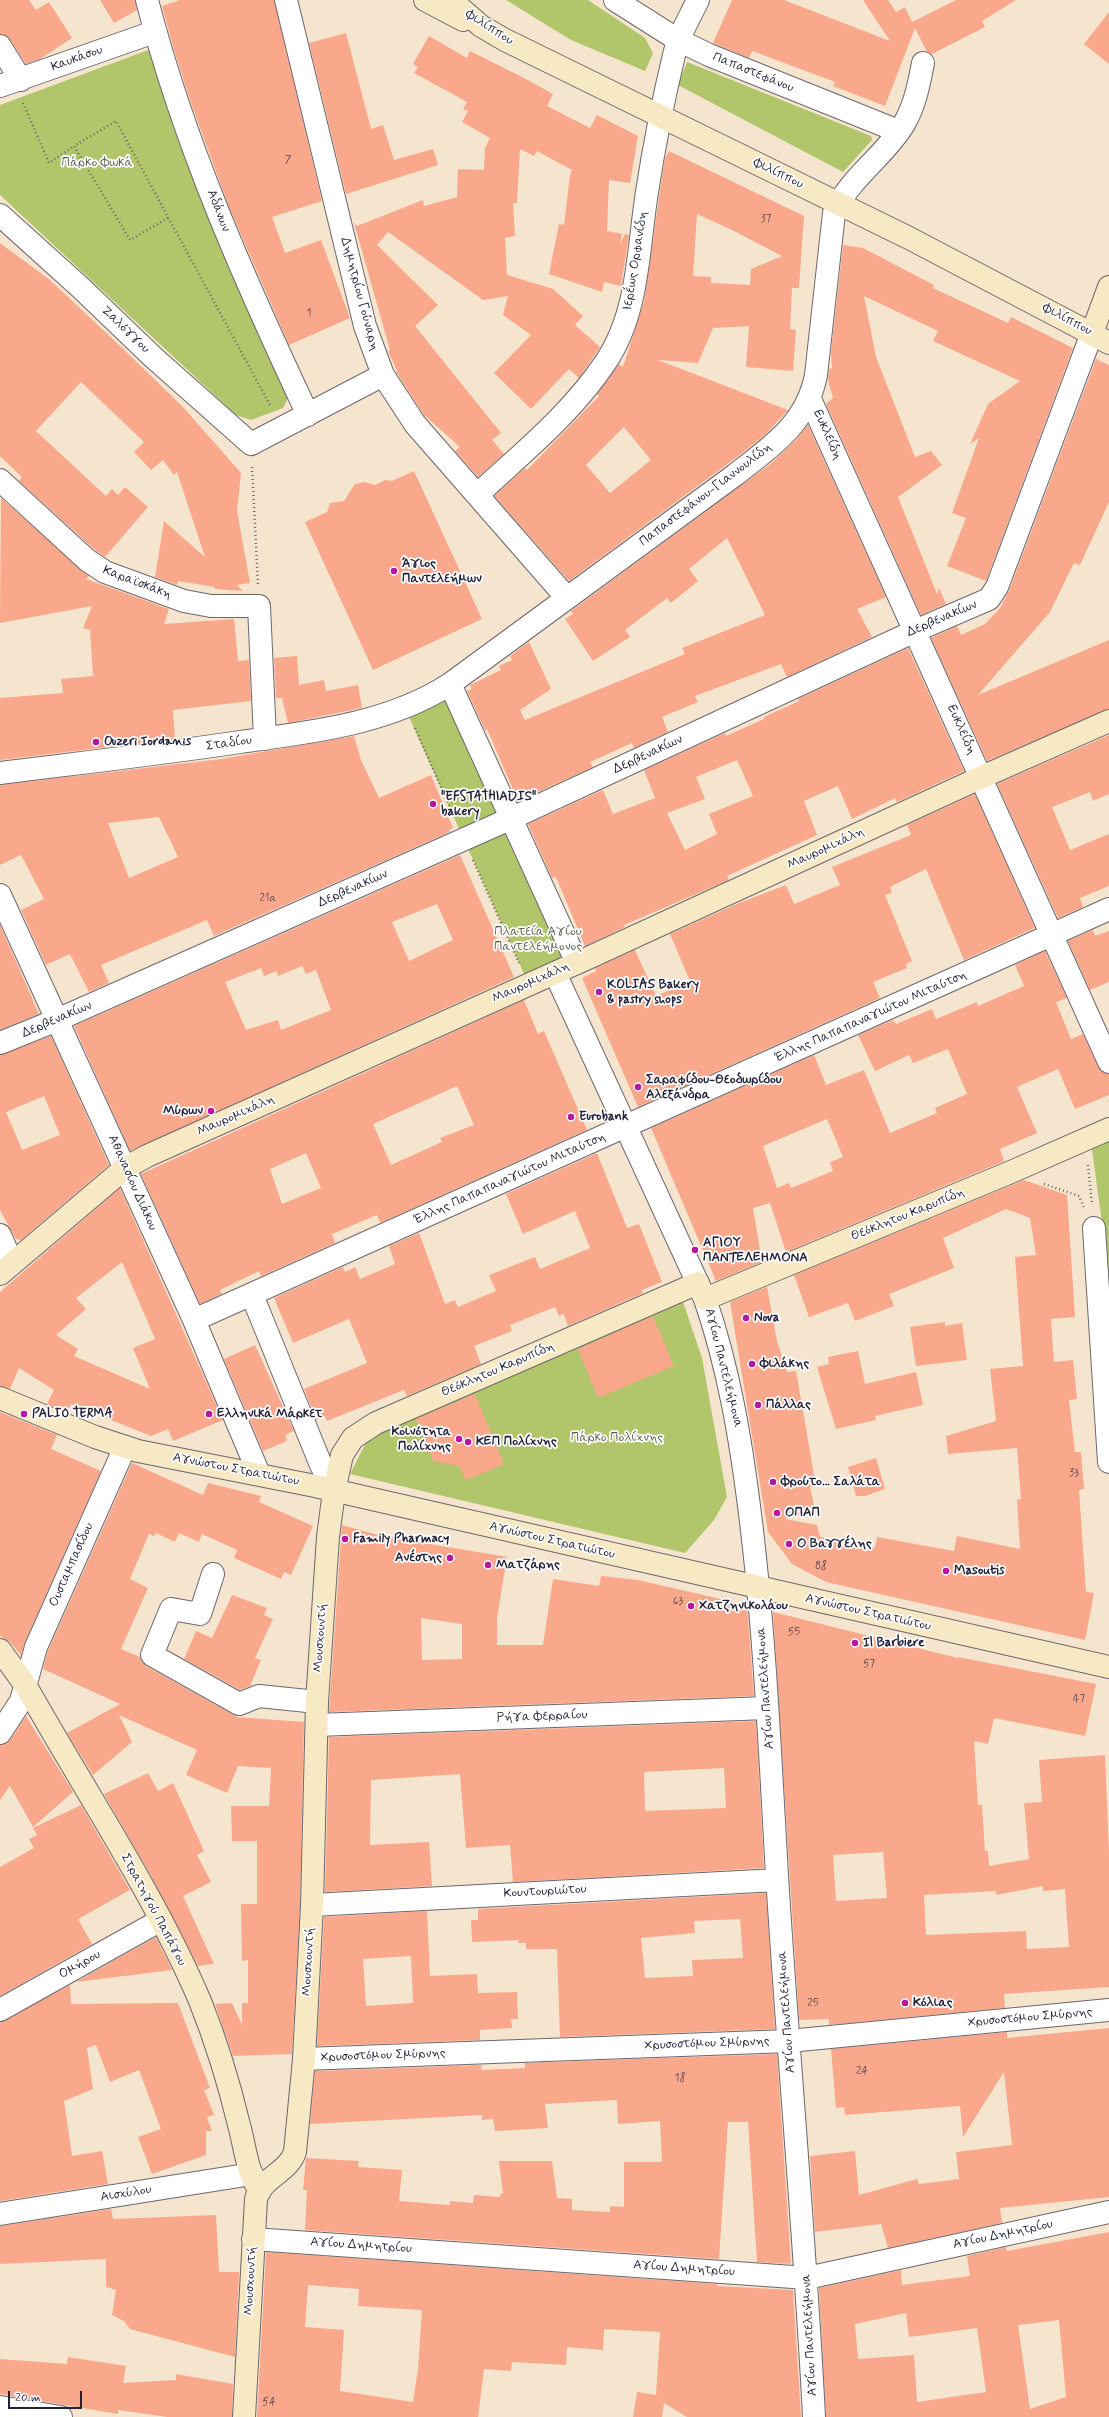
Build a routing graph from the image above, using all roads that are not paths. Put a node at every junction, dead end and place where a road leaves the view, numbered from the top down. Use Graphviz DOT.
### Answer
graph roads {
  1 [pos="147,0"];
  2 [pos="286,0"];
  3 [pos="425,0"];
  4 [pos="451,0"];
  5 [pos="615,0"];
  6 [pos="698,0"];
  7 [pos="154,32"];
  8 [pos="492,33"];
  9 [pos="678,40"];
  10 [pos="0,46"];
  11 [pos="924,63"];
  12 [pos="0,86"];
  13 [pos="21,88"];
  14 [pos="660,115"];
  15 [pos="898,131"];
  16 [pos="838,204"];
  17 [pos="0,215"];
  18 [pos="1109,287"];
  19 [pos="1100,338"];
  20 [pos="383,375"];
  21 [pos="810,400"];
  22 [pos="308,415"];
  23 [pos="0,480"];
  24 [pos="477,495"];
  25 [pos="567,598"];
  26 [pos="915,631"];
  27 [pos="450,684"];
  28 [pos="1109,721"];
  29 [pos="265,739"];
  30 [pos="0,773"];
  31 [pos="982,777"];
  32 [pos="512,818"];
  33 [pos="0,894"];
  34 [pos="1109,909"];
  35 [pos="1052,935"];
  36 [pos="577,963"];
  37 [pos="554,973"];
  38 [pos="58,1020"];
  39 [pos="0,1043"];
  40 [pos="1109,1062"];
  41 [pos="627,1127"];
  42 [pos="1109,1129"];
  43 [pos="125,1168"];
  44 [pos="1094,1228"];
  45 [pos="0,1235"];
  46 [pos="6,1268"];
  47 [pos="702,1291"];
  48 [pos="252,1295"];
  49 [pos="194,1320"];
  50 [pos="0,1398"];
  51 [pos="125,1447"];
  52 [pos="1109,1462"];
  53 [pos="259,1474"];
  54 [pos="334,1490"];
  55 [pos="213,1574"];
  56 [pos="759,1588"];
  57 [pos="0,1650"];
  58 [pos="1109,1667"];
  59 [pos="26,1686"];
  60 [pos="317,1702"];
  61 [pos="767,1708"];
  62 [pos="317,1725"];
  63 [pos="0,1734"];
  64 [pos="777,1880"];
  65 [pos="312,1905"];
  66 [pos="161,1920"];
  67 [pos="0,2010"];
  68 [pos="1109,2010"];
  69 [pos="789,2041"];
  70 [pos="304,2059"];
  71 [pos="256,2182"];
  72 [pos="1109,2212"];
  73 [pos="0,2214"];
  74 [pos="253,2239"];
  75 [pos="807,2278"];
  76 [pos="0,2407"];
  77 [pos="61,2417"];
  78 [pos="244,2417"];
  79 [pos="814,2417"];
  1 -- 7 [label="street, Αδάνων"];
  2 -- 20 [label="street, Δημητρίου Γούναρη"];
  3 -- 8 [label="street"];
  4 -- 8 [label="street, Φιλίππου"];
  5 -- 9 [label="street, Παπαστεφάνου"];
  6 -- 9 [label="street, Ιερέως Ορφανίδη"];
  7 -- 13 [label="street, Καυκάσου"];
  7 -- 22 [label="street, Αδάνων"];
  8 -- 14 [label="street, Φιλίππου"];
  9 -- 14 [label="street, Ιερέως Ορφανίδη"];
  9 -- 15 [label="street, Παπαστεφάνου"];
  10 -- 13 [label="street"];
  11 -- 15 [label="street"];
  12 -- 13 [label="street, Καυκάσου"];
  14 -- 16 [label="street, Φιλίππου"];
  14 -- 24 [label="street, Ιερέως Ορφανίδη"];
  15 -- 16 [label="street"];
  16 -- 19 [label="street, Φιλίππου"];
  16 -- 21 [label="street, Παπαστεφάνου-Γιαννουλίδη"];
  17 -- 22 [label="street, Ζαλόγγου"];
  18 -- 19 [label="street, Δερβενακίων"];
  19 -- 26 [label="street, Δερβενακίων"];
  20 -- 22 [label="street"];
  20 -- 24 [label="street, Δημητρίου Γούναρη"];
  21 -- 25 [label="street, Παπαστεφάνου-Γιαννουλίδη"];
  21 -- 26 [label="street, Ευκλείδη"];
  23 -- 29 [label="street, Καραϊσκάκη"];
  24 -- 25 [label="street, Δημητρίου Γούναρη"];
  25 -- 27 [label="street, Παπαστεφάνου-Γιαννουλίδη"];
  26 -- 31 [label="street, Ευκλείδη"];
  26 -- 32 [label="street, Δερβενακίων"];
  27 -- 29 [label="street, Σταδίου"];
  27 -- 32 [label="street"];
  28 -- 31 [label="street, Μαυρομιχάλη"];
  29 -- 30 [label="street, Σταδίου"];
  31 -- 35 [label="street, Ευκλείδη"];
  31 -- 36 [label="street, Μαυρομιχάλη"];
  32 -- 36 [label="street"];
  32 -- 38 [label="street, Δερβενακίων"];
  33 -- 38 [label="street, Αθανασίου Διάκου"];
  34 -- 35 [label="street, Έλλης Παπαπαναγιώτου Μιταύτση"];
  35 -- 40 [label="street, Ευκλείδη"];
  35 -- 41 [label="street, Έλλης Παπαπαναγιώτου Μιταύτση"];
  36 -- 37 [label="street, Μαυρομιχάλη"];
  37 -- 41 [label="street, Αγίου Παντελεήμονα"];
  37 -- 43 [label="street, Μαυρομιχάλη"];
  38 -- 39 [label="street, Δερβενακίων"];
  38 -- 43 [label="street, Αθανασίου Διάκου"];
  41 -- 47 [label="street, Αγίου Παντελεήμονα"];
  41 -- 48 [label="street, Έλλης Παπαπαναγιώτου Μιταύτση"];
  42 -- 47 [label="street, Θεόκλητου Καρυπίδη"];
  43 -- 46 [label="street, Μαυρομιχάλη"];
  43 -- 49 [label="street, Αθανασίου Διάκου"];
  44 -- 52 [label="street"];
  45 -- 46 [label="street"];
  47 -- 54 [label="street, Θεόκλητου Καρυπίδη"];
  47 -- 56 [label="street, Αγίου Παντελεήμονα"];
  48 -- 49 [label="street, Έλλης Παπαπαναγιώτου Μιταύτση"];
  48 -- 54 [label="street"];
  49 -- 53 [label="street, Αθανασίου Διάκου"];
  50 -- 51 [label="street, Αγνώστου Στρατιώτου"];
  51 -- 53 [label="street, Αγνώστου Στρατιώτου"];
  51 -- 59 [label="street, Ουσταμπασίδου"];
  53 -- 54 [label="street, Αγνώστου Στρατιώτου"];
  54 -- 56 [label="street, Αγνώστου Στρατιώτου"];
  54 -- 60 [label="street, Μουσχουντή"];
  55 -- 60 [label="street"];
  56 -- 58 [label="street, Αγνώστου Στρατιώτου"];
  56 -- 61 [label="street, Αγίου Παντελεήμονα"];
  57 -- 59 [label="street, Στρατηγού Παπάγου"];
  59 -- 63 [label="street, Ουσταμπασίδου"];
  59 -- 66 [label="street, Στρατηγού Παπάγου"];
  60 -- 62 [label="street, Μουσχουντή"];
  61 -- 62 [label="street, Ρήγα Φερραίου"];
  61 -- 64 [label="street, Αγίου Παντελεήμονα"];
  62 -- 65 [label="street, Μουσχουντή"];
  64 -- 65 [label="street, Κουντουριώτου"];
  64 -- 69 [label="street, Αγίου Παντελεήμονα"];
  65 -- 70 [label="street, Μουσχουντή"];
  66 -- 67 [label="street, Ομήρου"];
  66 -- 71 [label="street, Στρατηγού Παπάγου"];
  68 -- 69 [label="street, Χρυσοστόμου Σμύρνης"];
  69 -- 70 [label="street, Χρυσοστόμου Σμύρνης"];
  69 -- 75 [label="street, Αγίου Παντελεήμονα"];
  70 -- 71 [label="street, Μουσχουντή"];
  71 -- 73 [label="street, Αισχύλου"];
  71 -- 74 [label="street, Μουσχουντή"];
  72 -- 75 [label="street, Αγίου Δημητρίου"];
  74 -- 75 [label="street, Αγίου Δημητρίου"];
  74 -- 78 [label="street, Μουσχουντή"];
  75 -- 79 [label="street, Αγίου Παντελεήμονα"];
  76 -- 77 [label="street"];
}
